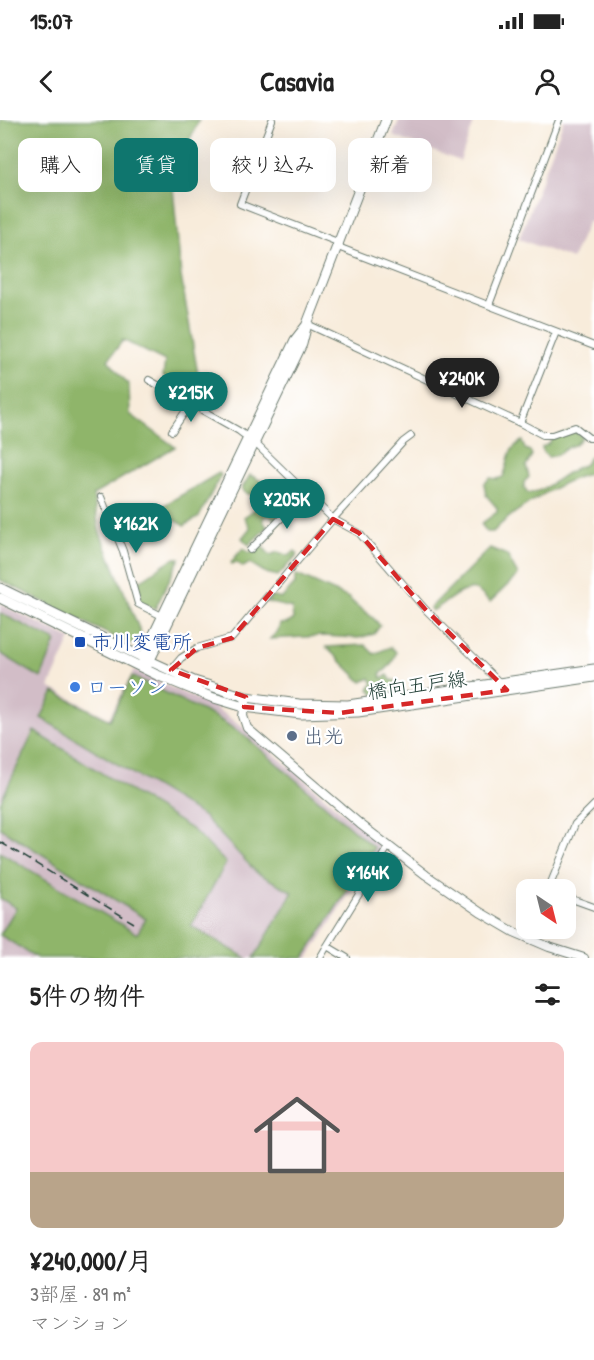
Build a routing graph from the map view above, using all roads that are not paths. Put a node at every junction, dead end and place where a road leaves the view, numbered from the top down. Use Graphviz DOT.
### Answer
graph roads {
  1 [pos="272,120"];
  2 [pos="386,120"];
  3 [pos="559,120"];
  4 [pos="339,245"];
  5 [pos="489,305"];
  6 [pos="307,324"];
  7 [pos="556,332"];
  8 [pos="594,346"];
  9 [pos="149,380"];
  10 [pos="191,403"];
  11 [pos="520,423"];
  12 [pos="172,431"];
  13 [pos="411,436"];
  14 [pos="594,438"];
  15 [pos="251,441"];
  16 [pos="306,493"];
  17 [pos="102,497"];
  18 [pos="333,519"];
  19 [pos="250,550"];
  20 [pos="0,588"];
  21 [pos="0,598"];
  22 [pos="162,616"];
  23 [pos="146,659"];
  24 [pos="143,669"];
  25 [pos="594,669"];
  26 [pos="171,670"];
  27 [pos="594,677"];
  28 [pos="500,682"];
  29 [pos="507,690"];
  30 [pos="245,702"];
  31 [pos="594,805"];
  32 [pos="388,847"];
  33 [pos="552,879"];
  34 [pos="576,901"];
  35 [pos="594,907"];
  36 [pos="516,932"];
  37 [pos="528,939"];
  38 [pos="327,946"];
  39 [pos="320,958"];
  40 [pos="347,958"];
  41 [pos="584,958"];
  1 -- 4 [label="street"];
  2 -- 4 [label="main road"];
  3 -- 5 [label="street"];
  4 -- 5 [label="street"];
  4 -- 6 [label="main road"];
  5 -- 7 [label="street"];
  6 -- 11 [label="street"];
  6 -- 15 [label="main road"];
  7 -- 8 [label="street"];
  7 -- 11 [label="street"];
  9 -- 10 [label="street"];
  10 -- 12 [label="street"];
  10 -- 15 [label="street"];
  11 -- 14 [label="street"];
  13 -- 18 [label="street"];
  15 -- 16 [label="street"];
  15 -- 22 [label="main road"];
  15 -- 23 [label="main road"];
  16 -- 18 [label="street"];
  16 -- 19 [label="street"];
  17 -- 22 [label="street"];
  18 -- 26 [label="street"];
  18 -- 28 [label="street"];
  20 -- 23 [label="main road"];
  21 -- 24 [label="main road"];
  22 -- 23 [label="main road"];
  23 -- 24 [label="main road"];
  23 -- 26 [label="main road"];
  24 -- 30 [label="main road"];
  25 -- 28 [label="main road, 橋向五戸線"];
  26 -- 30 [label="main road"];
  27 -- 29 [label="main road, 橋向五戸線"];
  28 -- 29 [label="street"];
  28 -- 30 [label="main road, 橋向五戸線"];
  29 -- 30 [label="main road, 橋向五戸線"];
  30 -- 32 [label="street"];
  31 -- 33 [label="street"];
  32 -- 36 [label="street"];
  32 -- 38 [label="street"];
  34 -- 35 [label="street"];
  37 -- 41 [label="street"];
  38 -- 39 [label="street"];
  38 -- 40 [label="street"];
}
